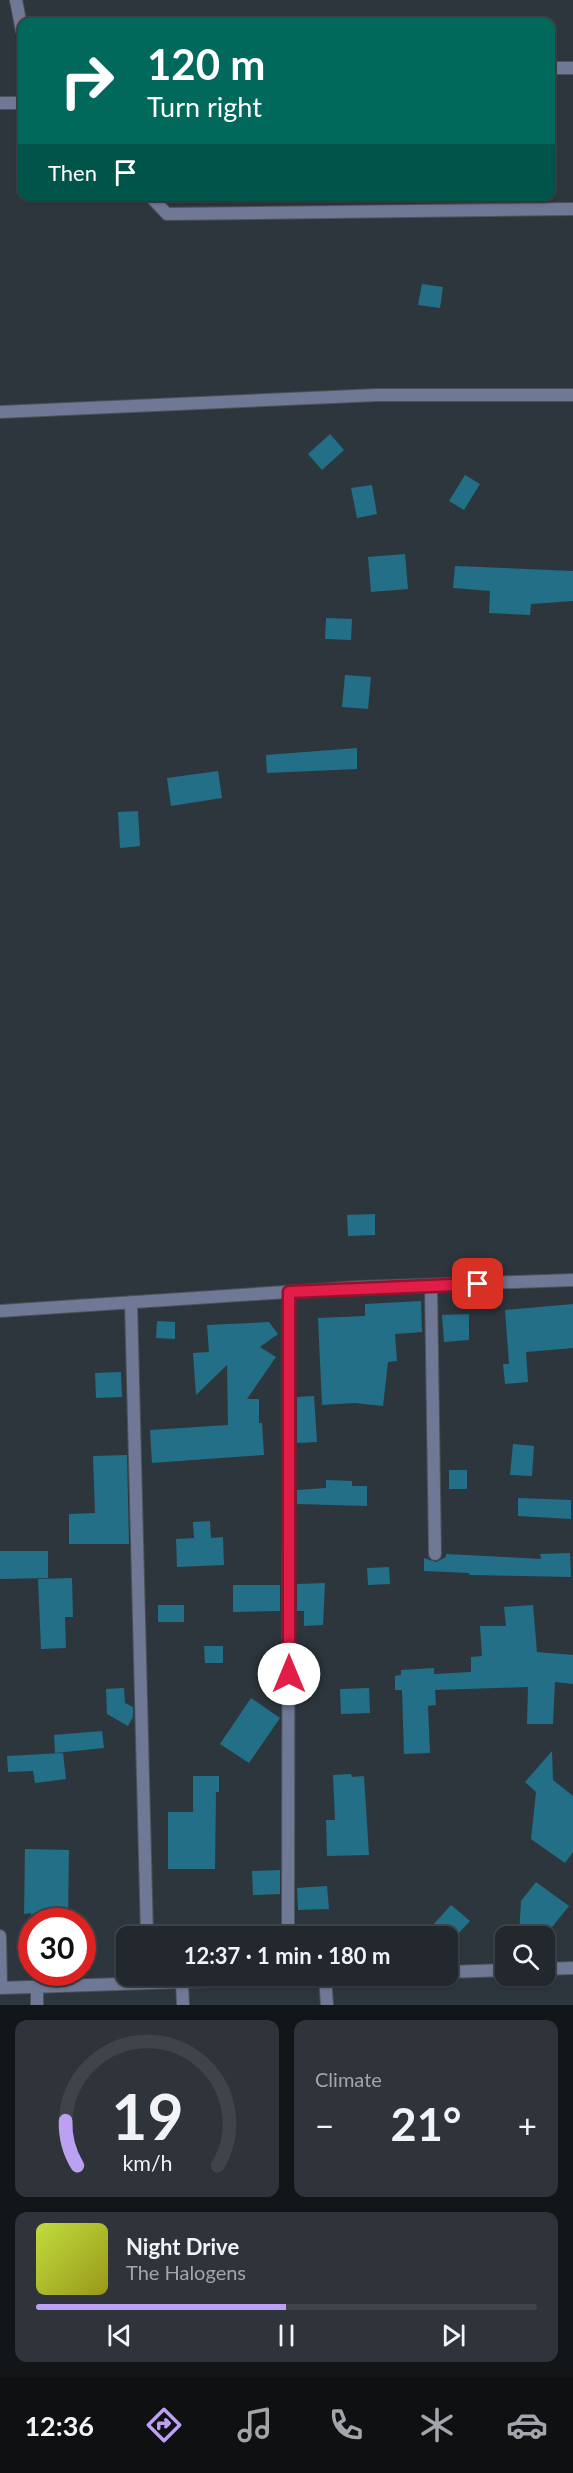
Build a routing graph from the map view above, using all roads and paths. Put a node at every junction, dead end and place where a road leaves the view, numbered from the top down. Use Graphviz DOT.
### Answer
graph roads {
  1 [pos="16,0"];
  2 [pos="20,18"];
  3 [pos="555,68"];
  4 [pos="573,68"];
  5 [pos="0,103"];
  6 [pos="18,104"];
  7 [pos="155,201"];
  8 [pos="573,209"];
  9 [pos="573,395"];
  10 [pos="0,412"];
  11 [pos="573,1280"];
  12 [pos="431,1287"];
  13 [pos="289,1292"];
  14 [pos="131,1302"];
  15 [pos="0,1311"];
  16 [pos="435,1554"];
  17 [pos="147,1926"];
  18 [pos="288,1926"];
  19 [pos="0,1936"];
  20 [pos="573,1968"];
  21 [pos="555,1969"];
  22 [pos="495,1970"];
  23 [pos="458,1972"];
  24 [pos="116,1981"];
  25 [pos="182,1986"];
  26 [pos="326,1986"];
  27 [pos="37,1987"];
  28 [pos="1,1988"];
  29 [pos="37,2005"];
  30 [pos="183,2005"];
  31 [pos="327,2005"];
  1 -- 2 [label="street"];
  3 -- 4 [label="street"];
  5 -- 6 [label="street"];
  7 -- 8 [label="street"];
  9 -- 10 [label="street"];
  11 -- 12 [label="street"];
  12 -- 13 [label="street"];
  12 -- 16 [label="street"];
  13 -- 14 [label="street"];
  13 -- 18 [label="street"];
  14 -- 15 [label="street"];
  14 -- 17 [label="street"];
  19 -- 28 [label="street"];
  20 -- 21 [label="street"];
  22 -- 23 [label="street"];
  24 -- 27 [label="street"];
  25 -- 30 [label="street"];
  26 -- 31 [label="street"];
  27 -- 28 [label="street"];
  27 -- 29 [label="street"];
}
